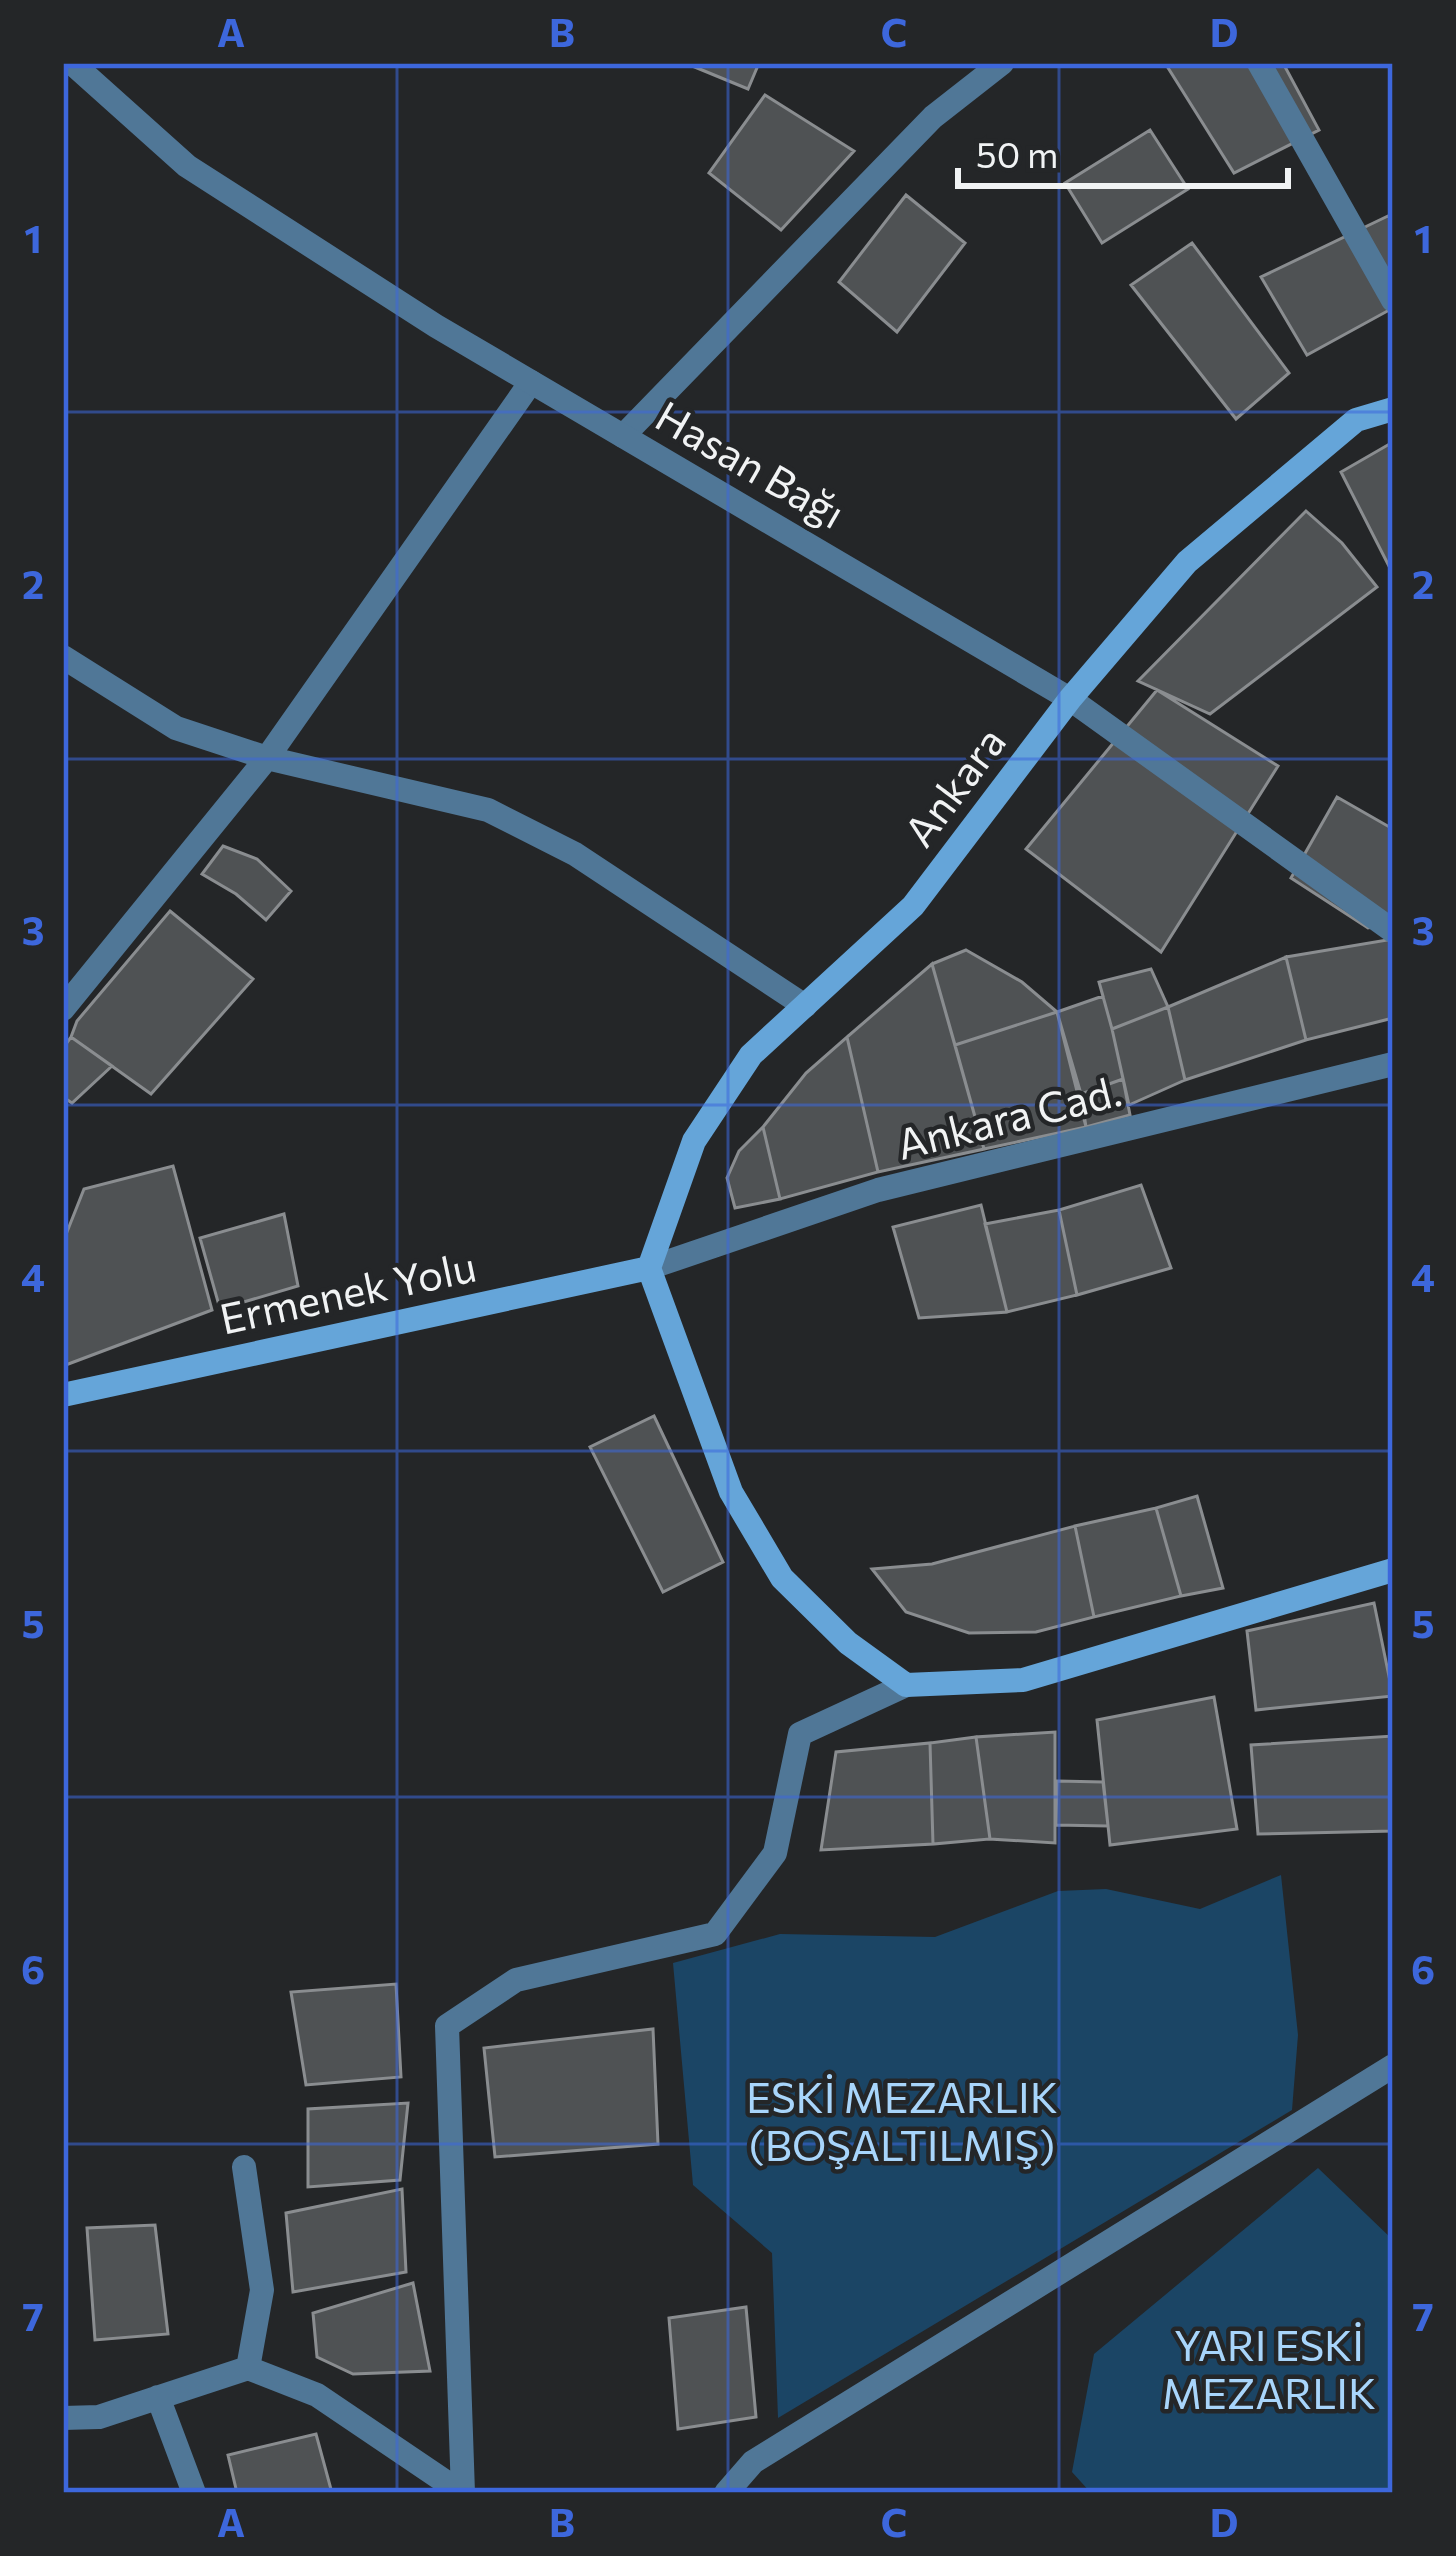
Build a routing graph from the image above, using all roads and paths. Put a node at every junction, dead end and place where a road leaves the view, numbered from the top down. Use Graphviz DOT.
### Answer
graph roads {
  1 [pos="72,63"];
  2 [pos="1002,63"];
  3 [pos="1259,63"];
  4 [pos="1393,300"];
  5 [pos="531,382"];
  6 [pos="1393,409"];
  7 [pos="623,436"];
  8 [pos="63,657"];
  9 [pos="1070,699"];
  10 [pos="267,758"];
  11 [pos="1393,931"];
  12 [pos="805,1006"];
  13 [pos="63,1009"];
  14 [pos="1393,1064"];
  15 [pos="649,1268"];
  16 [pos="63,1395"];
  17 [pos="1393,1570"];
  18 [pos="906,1685"];
  19 [pos="1393,2066"];
  20 [pos="244,2168"];
  21 [pos="248,2368"];
  22 [pos="158,2397"];
  23 [pos="63,2418"];
  24 [pos="194,2493"];
  25 [pos="463,2493"];
  26 [pos="727,2493"];
  1 -- 5 [label="street, Hasan Bağı"];
  2 -- 7 [label="street"];
  3 -- 4 [label="street"];
  5 -- 7 [label="street, Hasan Bağı"];
  5 -- 10 [label="street"];
  6 -- 9 [label="main road, Ankara"];
  7 -- 9 [label="street, Hasan Bağı"];
  8 -- 10 [label="street"];
  9 -- 11 [label="street, Hasan Bağı"];
  9 -- 12 [label="main road, Ankara"];
  10 -- 12 [label="street"];
  10 -- 13 [label="street"];
  12 -- 15 [label="main road, Ankara"];
  14 -- 15 [label="street, Ankara Cad."];
  15 -- 16 [label="main road, Ermenek Yolu"];
  15 -- 18 [label="main road"];
  17 -- 18 [label="main road"];
  18 -- 25 [label="street"];
  19 -- 26 [label="street"];
  20 -- 21 [label="street"];
  21 -- 22 [label="street"];
  21 -- 25 [label="street"];
  22 -- 23 [label="street"];
  22 -- 24 [label="street"];
}
